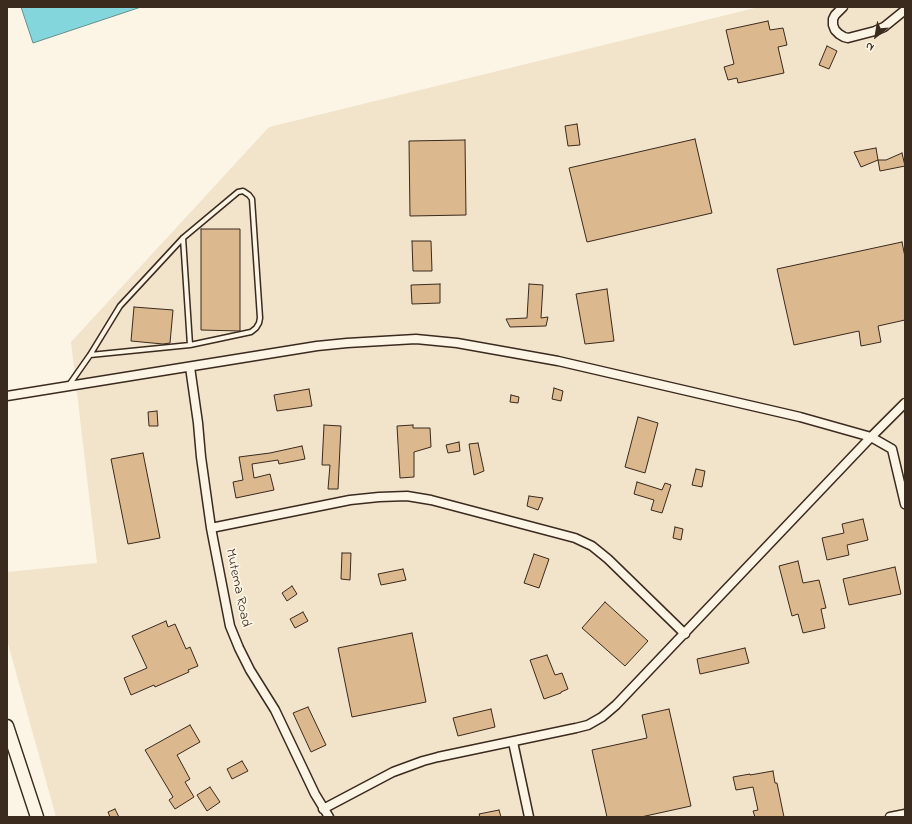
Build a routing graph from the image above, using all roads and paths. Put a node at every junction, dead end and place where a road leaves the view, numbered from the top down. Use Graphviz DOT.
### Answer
graph roads {
  1 [pos="843,7"];
  2 [pos="905,10"];
  3 [pos="183,238"];
  4 [pos="190,345"];
  5 [pos="90,356"];
  6 [pos="190,367"];
  7 [pos="69,386"];
  8 [pos="7,396"];
  9 [pos="905,403"];
  10 [pos="871,438"];
  11 [pos="905,504"];
  12 [pos="211,528"];
  13 [pos="685,634"];
  14 [pos="7,726"];
  15 [pos="513,742"];
  16 [pos="323,809"];
  17 [pos="905,814"];
  18 [pos="37,817"];
  19 [pos="329,817"];
  20 [pos="529,817"];
  21 [pos="890,817"];
  1 -- 2 [label="street"];
  3 -- 4 [label="lane"];
  3 -- 4 [label="lane"];
  3 -- 5 [label="lane"];
  4 -- 5 [label="lane"];
  5 -- 7 [label="lane"];
  6 -- 7 [label="street"];
  6 -- 10 [label="street"];
  6 -- 12 [label="street, Mutema Road"];
  7 -- 8 [label="street"];
  9 -- 10 [label="street"];
  10 -- 11 [label="street"];
  10 -- 13 [label="street"];
  12 -- 13 [label="street"];
  12 -- 16 [label="street, Mutema Road"];
  13 -- 15 [label="street"];
  14 -- 18 [label="main road"];
  15 -- 16 [label="street"];
  15 -- 20 [label="street"];
  16 -- 19 [label="street, Mutema Road"];
  17 -- 21 [label="street"];
}
